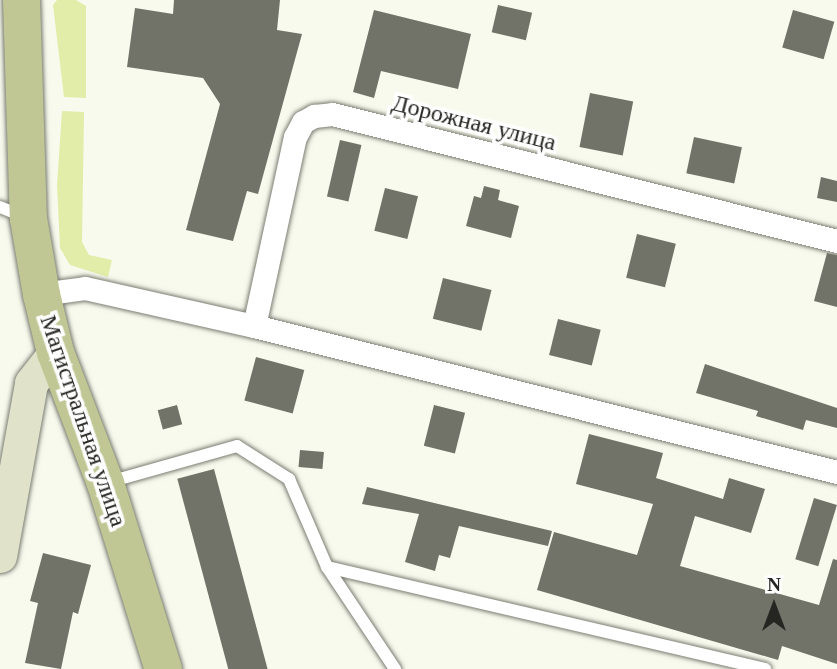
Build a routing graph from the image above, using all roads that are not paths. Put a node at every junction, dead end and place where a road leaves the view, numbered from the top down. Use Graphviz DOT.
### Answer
graph roads {
  1 [pos="17,16"];
  2 [pos="14,213"];
  3 [pos="837,241"];
  4 [pos="41,294"];
  5 [pos="254,326"];
  6 [pos="55,352"];
  7 [pos="837,472"];
  8 [pos="105,483"];
  9 [pos="4,511"];
  10 [pos="0,556"];
  11 [pos="327,567"];
  12 [pos="163,669"];
  13 [pos="395,669"];
  14 [pos="765,669"];
  1 -- 2 [label="main road, Магистральная улица"];
  2 -- 4 [label="main road, Магистральная улица"];
  3 -- 5 [label="street, Дорожная улица"];
  4 -- 5 [label="street"];
  4 -- 6 [label="main road, Магистральная улица"];
  5 -- 7 [label="street"];
  6 -- 8 [label="main road, Магистральная улица"];
  6 -- 9 [label="street"];
  8 -- 11 [label="lane"];
  8 -- 12 [label="main road, Магистральная улица"];
  9 -- 10 [label="street"];
  11 -- 13 [label="lane"];
  11 -- 14 [label="lane"];
}
